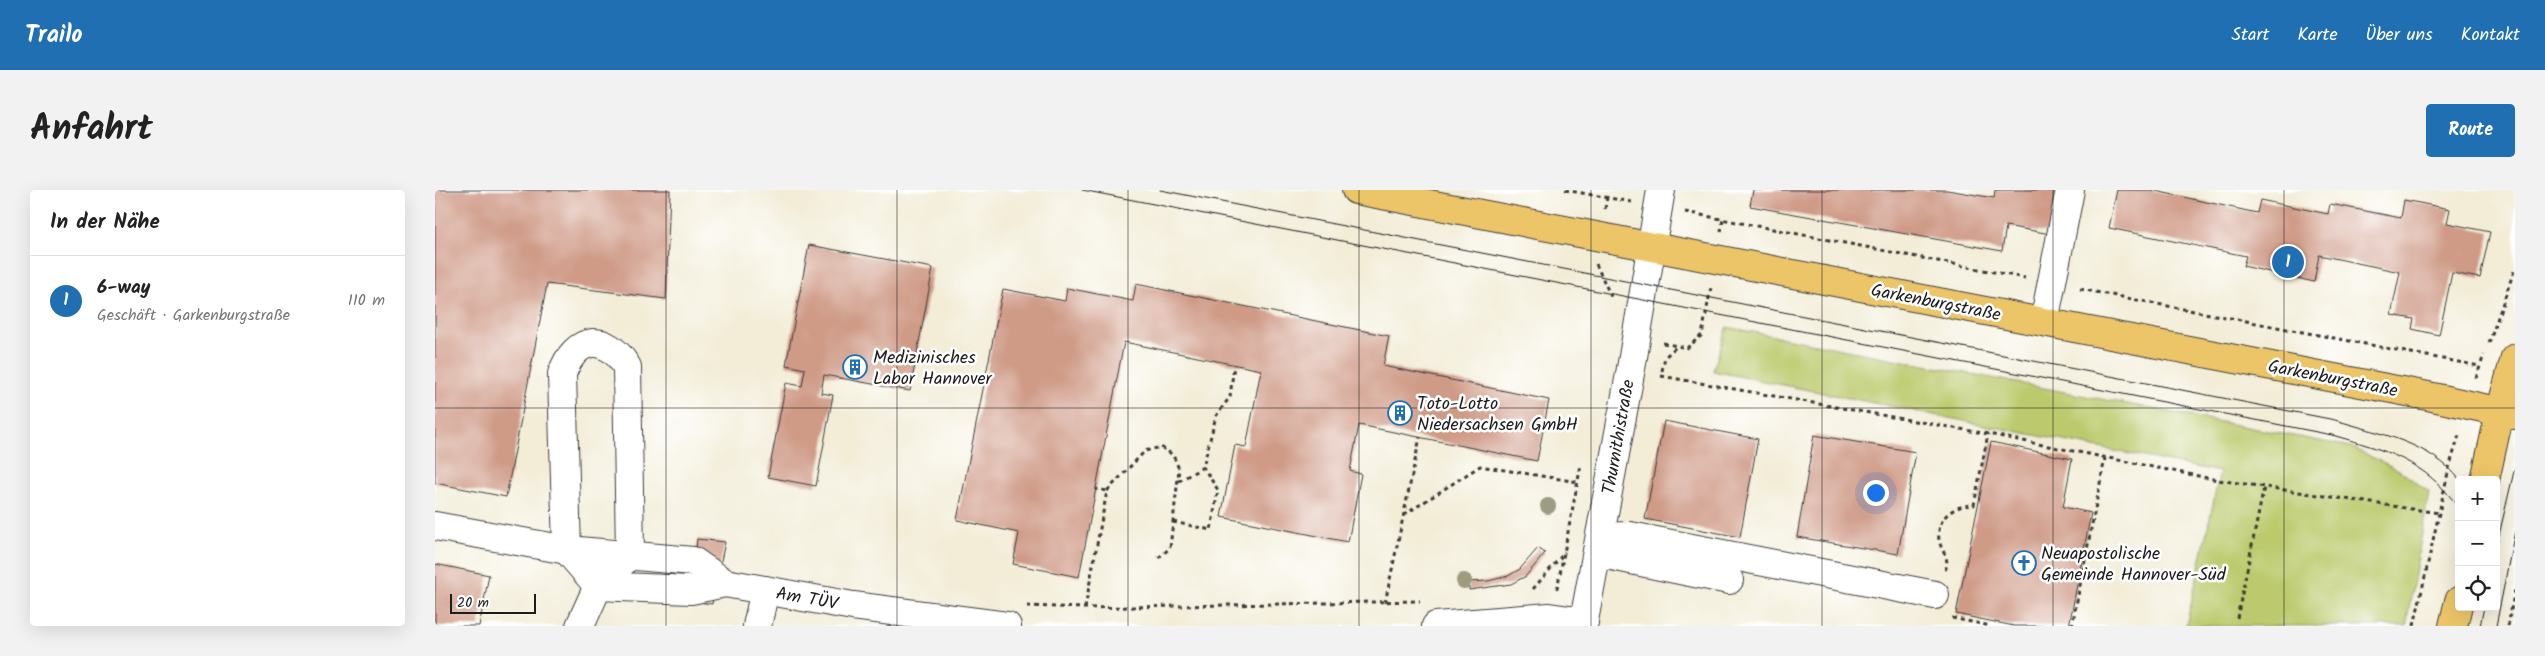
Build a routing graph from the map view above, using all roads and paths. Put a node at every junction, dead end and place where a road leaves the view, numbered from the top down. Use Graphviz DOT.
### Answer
graph roads {
  1 [pos="1356,190"];
  2 [pos="1661,190"];
  3 [pos="2070,190"];
  4 [pos="1723,219"];
  5 [pos="1652,247"];
  6 [pos="1716,259"];
  7 [pos="2515,268"];
  8 [pos="2044,322"];
  9 [pos="1676,346"];
  10 [pos="2515,358"];
  11 [pos="1234,365"];
  12 [pos="1661,376"];
  13 [pos="2469,405"];
  14 [pos="2507,414"];
  15 [pos="1988,434"];
  16 [pos="1420,437"];
  17 [pos="2105,458"];
  18 [pos="1203,467"];
  19 [pos="2486,476"];
  20 [pos="1178,481"];
  21 [pos="1578,482"];
  22 [pos="2264,487"];
  23 [pos="1096,490"];
  24 [pos="1107,492"];
  25 [pos="2439,513"];
  26 [pos="1404,515"];
  27 [pos="1173,522"];
  28 [pos="435,526"];
  29 [pos="1598,545"];
  30 [pos="567,550"];
  31 [pos="1565,552"];
  32 [pos="630,555"];
  33 [pos="1157,559"];
  34 [pos="1729,580"];
  35 [pos="725,583"];
  36 [pos="598,586"];
  37 [pos="2515,589"];
  38 [pos="765,590"];
  39 [pos="1526,591"];
  40 [pos="1935,595"];
  41 [pos="1425,601"];
  42 [pos="1385,603"];
  43 [pos="1085,608"];
  44 [pos="2457,611"];
  45 [pos="1015,616"];
  46 [pos="2237,618"];
  47 [pos="1583,624"];
  48 [pos="580,626"];
  49 [pos="757,626"];
  50 [pos="1436,626"];
  51 [pos="1991,626"];
  52 [pos="2072,626"];
  53 [pos="2414,626"];
  54 [pos="2453,626"];
  55 [pos="2508,626"];
  1 -- 5 [label="main road, Garkenburgstraße"];
  2 -- 5 [label="street, Thurnithistraße"];
  3 -- 8 [label="street"];
  4 -- 6 [label="path"];
  5 -- 6 [label="main road, Garkenburgstraße"];
  5 -- 29 [label="street, Thurnithistraße"];
  6 -- 8 [label="main road, Garkenburgstraße"];
  6 -- 9 [label="path"];
  7 -- 13 [label="path"];
  8 -- 13 [label="main road, Garkenburgstraße"];
  10 -- 14 [label="main road"];
  11 -- 18 [label="path"];
  12 -- 15 [label="path"];
  13 -- 14 [label="main road, Garkenburgstraße"];
  13 -- 25 [label="path"];
  14 -- 19 [label="main road"];
  15 -- 17 [label="path"];
  15 -- 40 [label="path"];
  16 -- 26 [label="path"];
  17 -- 22 [label="path"];
  17 -- 52 [label="path"];
  18 -- 20 [label="path"];
  18 -- 27 [label="path"];
  20 -- 24 [label="path"];
  20 -- 27 [label="path"];
  21 -- 26 [label="path"];
  22 -- 25 [label="path"];
  22 -- 46 [label="path"];
  23 -- 24 [label="path"];
  24 -- 43 [label="path"];
  25 -- 53 [label="path"];
  26 -- 42 [label="path"];
  27 -- 33 [label="path"];
  28 -- 30 [label="street"];
  29 -- 34 [label="street"];
  29 -- 40 [label="street"];
  29 -- 47 [label="street, Thurnithistraße"];
  30 -- 32 [label="street"];
  30 -- 32 [label="street"];
  30 -- 36 [label="street"];
  31 -- 39 [label="path"];
  32 -- 35 [label="street"];
  32 -- 36 [label="street"];
  35 -- 36 [label="street"];
  35 -- 38 [label="street, Am TÜV"];
  36 -- 48 [label="street"];
  37 -- 55 [label="path"];
  38 -- 45 [label="street, Am TÜV"];
  38 -- 49 [label="street"];
  40 -- 51 [label="path"];
  41 -- 42 [label="path"];
  42 -- 43 [label="path"];
  43 -- 45 [label="path"];
  44 -- 54 [label="main road"];
  47 -- 50 [label="street"];
}
